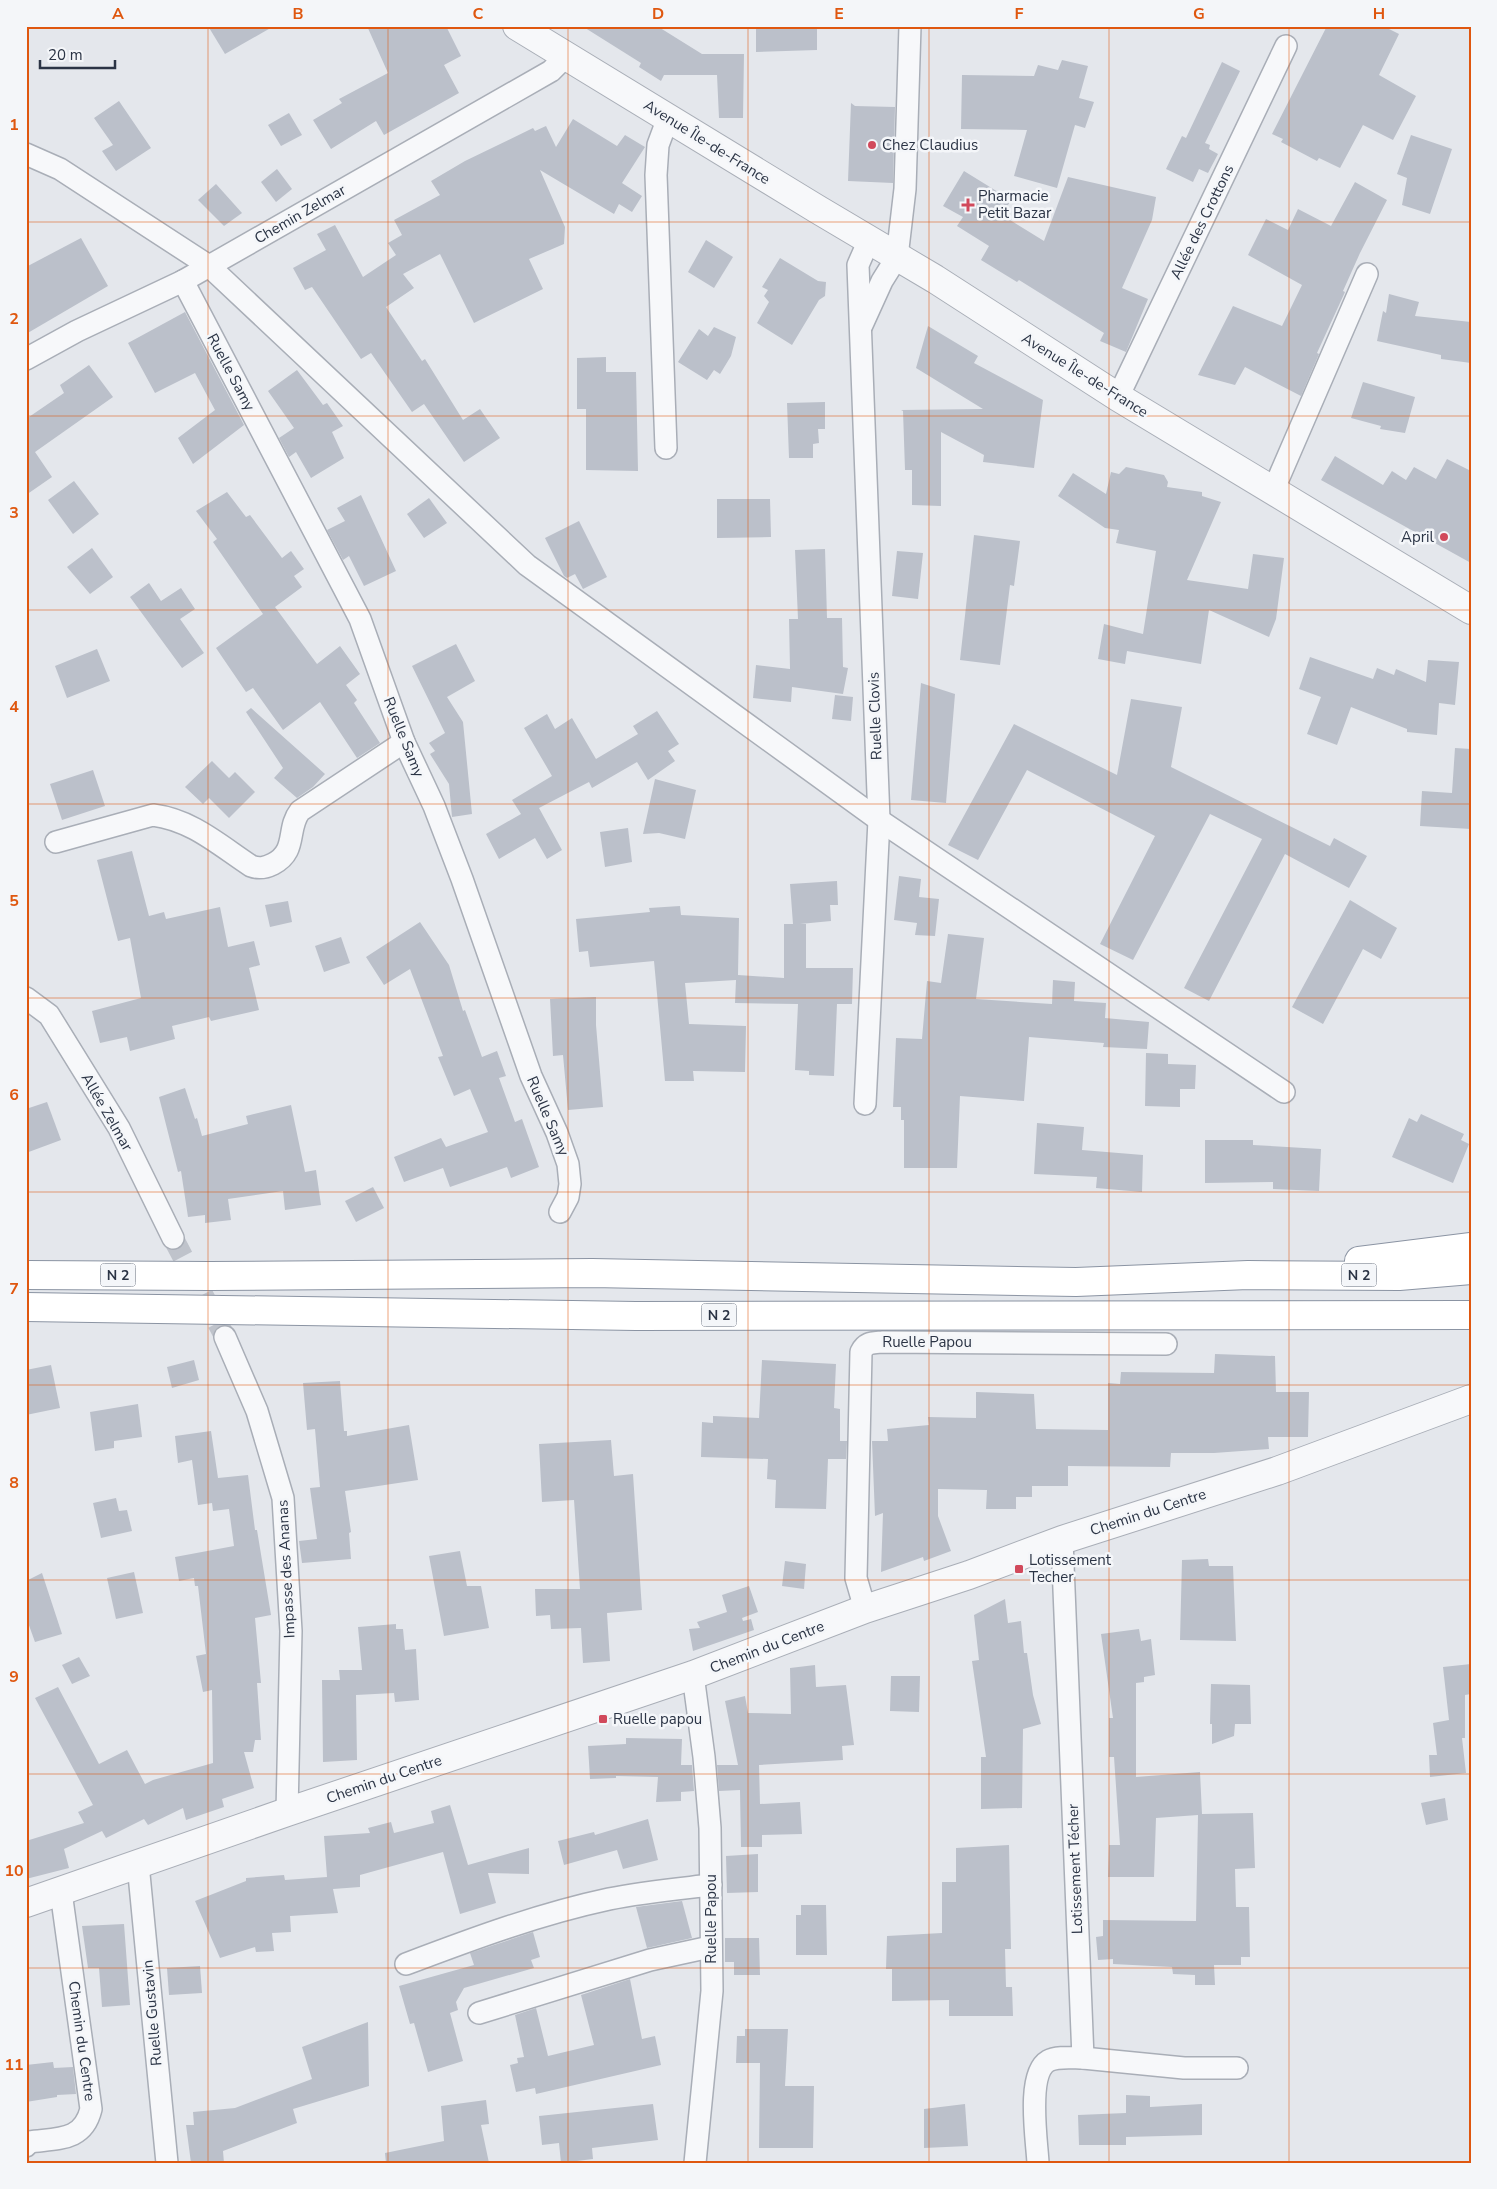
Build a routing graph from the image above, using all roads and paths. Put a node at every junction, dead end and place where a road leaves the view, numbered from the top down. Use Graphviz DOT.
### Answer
graph roads {
  1 [pos="517,26"];
  2 [pos="910,26"];
  3 [pos="1286,46"];
  4 [pos="566,56"];
  5 [pos="668,118"];
  6 [pos="26,154"];
  7 [pos="868,240"];
  8 [pos="897,257"];
  9 [pos="209,266"];
  10 [pos="1367,274"];
  11 [pos="184,280"];
  12 [pos="861,328"];
  13 [pos="26,359"];
  14 [pos="1118,397"];
  15 [pos="666,448"];
  16 [pos="1273,491"];
  17 [pos="1471,610"];
  18 [pos="404,742"];
  19 [pos="879,820"];
  20 [pos="56,842"];
  21 [pos="26,998"];
  22 [pos="1284,1092"];
  23 [pos="865,1104"];
  24 [pos="560,1212"];
  25 [pos="173,1238"];
  26 [pos="1471,1247"];
  27 [pos="1471,1270"];
  28 [pos="1248,1274"];
  29 [pos="26,1275"];
  30 [pos="1471,1305"];
  31 [pos="26,1307"];
  32 [pos="1412,1314"];
  33 [pos="1471,1315"];
  34 [pos="225,1337"];
  35 [pos="1166,1344"];
  36 [pos="1471,1399"];
  37 [pos="1062,1540"];
  38 [pos="865,1609"];
  39 [pos="693,1675"];
  40 [pos="286,1812"];
  41 [pos="138,1864"];
  42 [pos="712,1885"];
  43 [pos="61,1892"];
  44 [pos="26,1903"];
  45 [pos="710,1947"];
  46 [pos="406,1964"];
  47 [pos="479,2013"];
  48 [pos="1082,2058"];
  49 [pos="1236,2068"];
  50 [pos="26,2146"];
  51 [pos="167,2163"];
  52 [pos="695,2163"];
  53 [pos="1038,2163"];
  1 -- 4 [label="street, Avenue Île-de-France"];
  2 -- 8 [label="street"];
  3 -- 14 [label="street, Allée des Crottons"];
  4 -- 5 [label="street, Avenue Île-de-France"];
  4 -- 9 [label="street, Chemin Zelmar"];
  5 -- 7 [label="street, Avenue Île-de-France"];
  5 -- 15 [label="street"];
  6 -- 9 [label="street"];
  7 -- 8 [label="street, Avenue Île-de-France"];
  7 -- 12 [label="street, Ruelle Clovis"];
  8 -- 12 [label="street, Ruelle Clovis"];
  8 -- 14 [label="street, Avenue Île-de-France"];
  9 -- 11 [label="street, Chemin Zelmar"];
  9 -- 19 [label="street"];
  10 -- 16 [label="street"];
  11 -- 13 [label="street, Chemin Zelmar"];
  11 -- 18 [label="street, Ruelle Samy"];
  12 -- 19 [label="street, Ruelle Clovis"];
  14 -- 16 [label="street, Avenue Île-de-France"];
  16 -- 17 [label="street, Avenue Île-de-France"];
  18 -- 20 [label="street"];
  18 -- 24 [label="street, Ruelle Samy"];
  19 -- 22 [label="street"];
  19 -- 23 [label="street, Ruelle Clovis"];
  21 -- 25 [label="street, Allée Zelmar"];
  26 -- 28 [label="highway"];
  27 -- 28 [label="highway, N 2"];
  28 -- 29 [label="highway, N 2"];
  30 -- 32 [label="highway, N 2"];
  31 -- 32 [label="highway, N 2"];
  32 -- 33 [label="highway"];
  34 -- 40 [label="street, Impasse des Ananas"];
  35 -- 38 [label="street, Ruelle Papou"];
  36 -- 37 [label="street, Chemin du Centre"];
  37 -- 38 [label="street, Chemin du Centre"];
  37 -- 48 [label="street, Lotissement Técher"];
  38 -- 39 [label="street, Chemin du Centre"];
  39 -- 40 [label="street, Chemin du Centre"];
  39 -- 42 [label="street, Ruelle Papou"];
  40 -- 41 [label="street, Chemin du Centre"];
  41 -- 43 [label="street, Chemin du Centre"];
  41 -- 51 [label="street, Ruelle Gustavin"];
  42 -- 45 [label="street, Ruelle Papou"];
  42 -- 46 [label="street"];
  43 -- 44 [label="street, Chemin du Centre"];
  43 -- 50 [label="street, Chemin du Centre"];
  45 -- 47 [label="street"];
  45 -- 52 [label="street, Ruelle Papou"];
  48 -- 49 [label="street"];
  48 -- 53 [label="street"];
}
